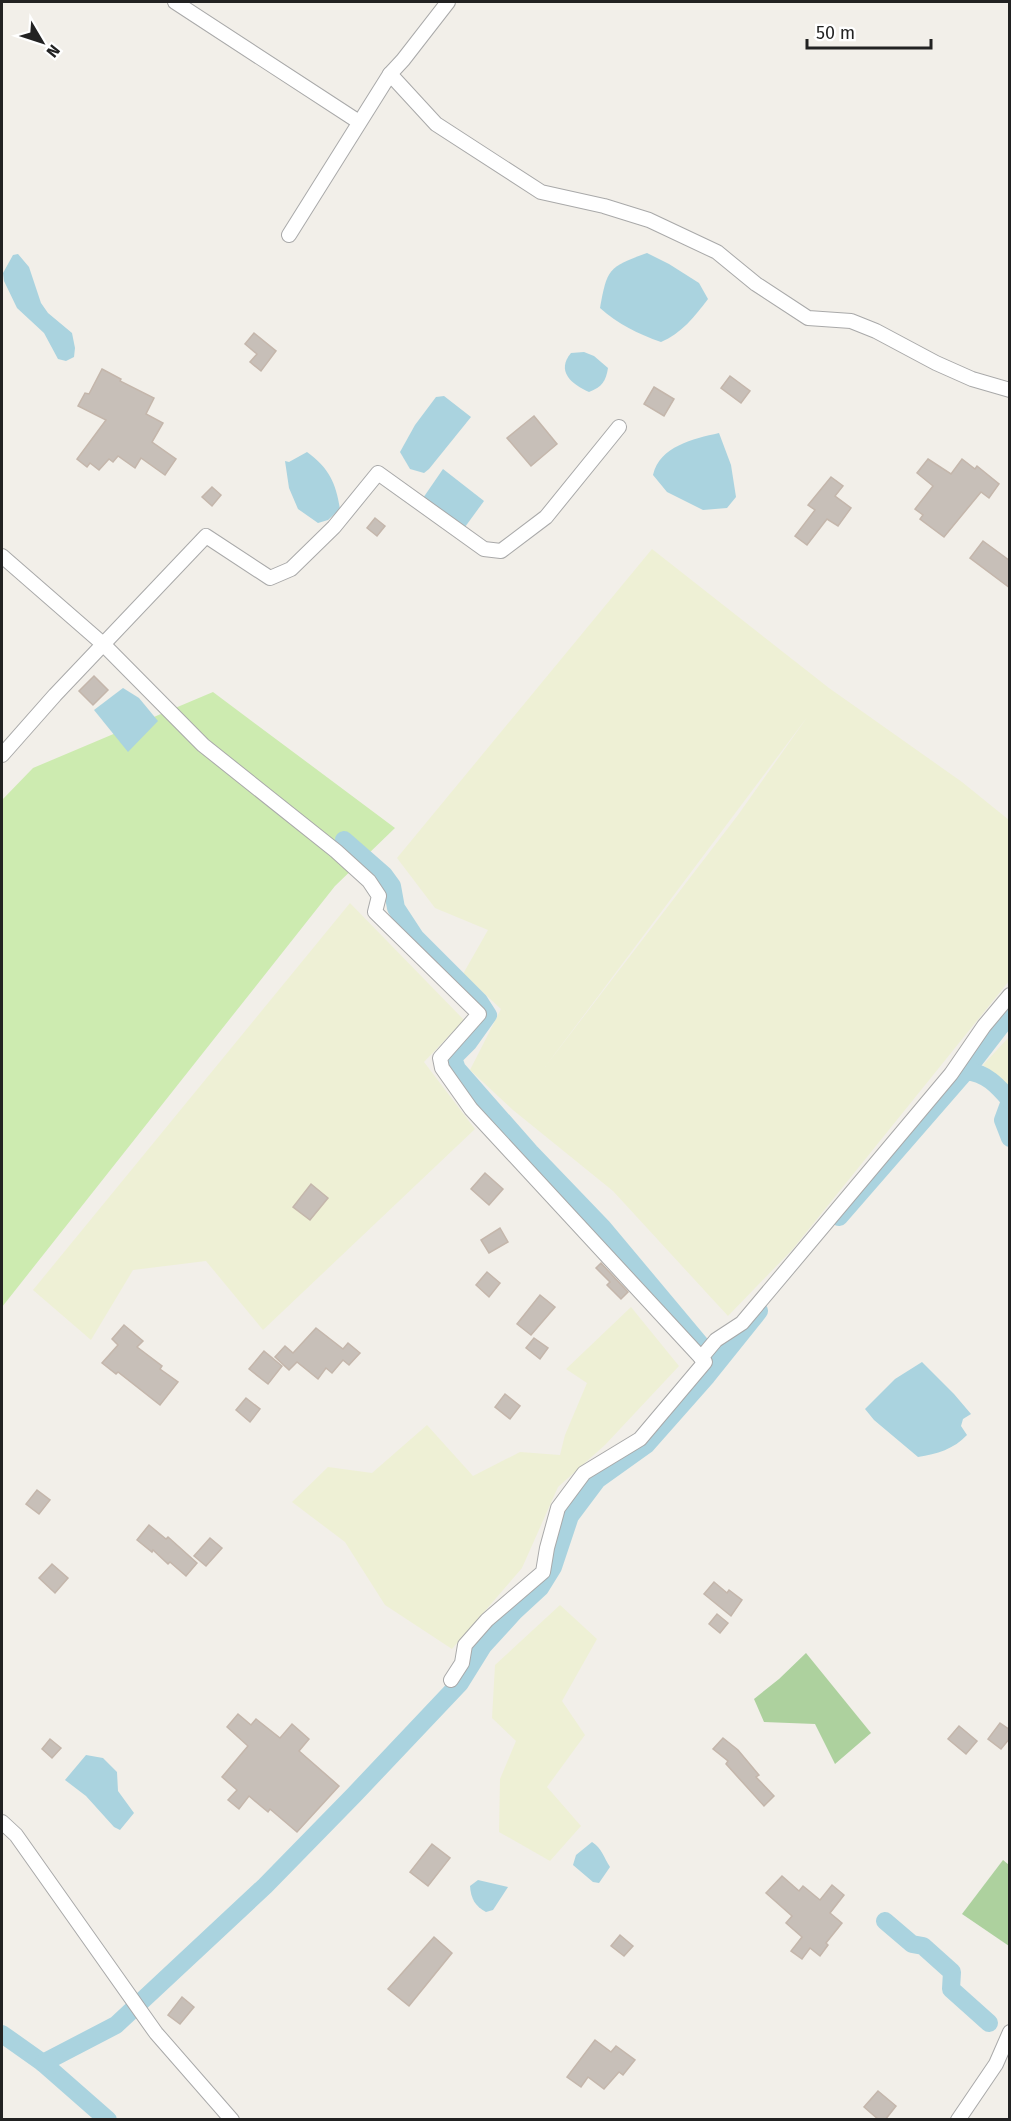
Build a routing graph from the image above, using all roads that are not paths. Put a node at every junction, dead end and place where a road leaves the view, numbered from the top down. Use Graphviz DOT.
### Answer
graph roads {
  1 [pos="176,2"];
  2 [pos="448,2"];
  3 [pos="390,74"];
  4 [pos="359,123"];
  5 [pos="289,235"];
  6 [pos="1010,390"];
  7 [pos="619,427"];
  8 [pos="2,556"];
  9 [pos="103,644"];
  10 [pos="2,755"];
  11 [pos="1010,995"];
  12 [pos="701,1357"];
  13 [pos="451,1680"];
  14 [pos="2,1822"];
  15 [pos="1010,2032"];
  16 [pos="232,2120"];
  17 [pos="958,2120"];
  1 -- 4 [label="street"];
  2 -- 3 [label="street"];
  3 -- 4 [label="street"];
  3 -- 6 [label="street"];
  4 -- 5 [label="street"];
  7 -- 9 [label="street"];
  8 -- 9 [label="street"];
  9 -- 10 [label="street"];
  9 -- 12 [label="street"];
  11 -- 12 [label="street"];
  12 -- 13 [label="street"];
  14 -- 16 [label="street"];
  15 -- 17 [label="street"];
}
